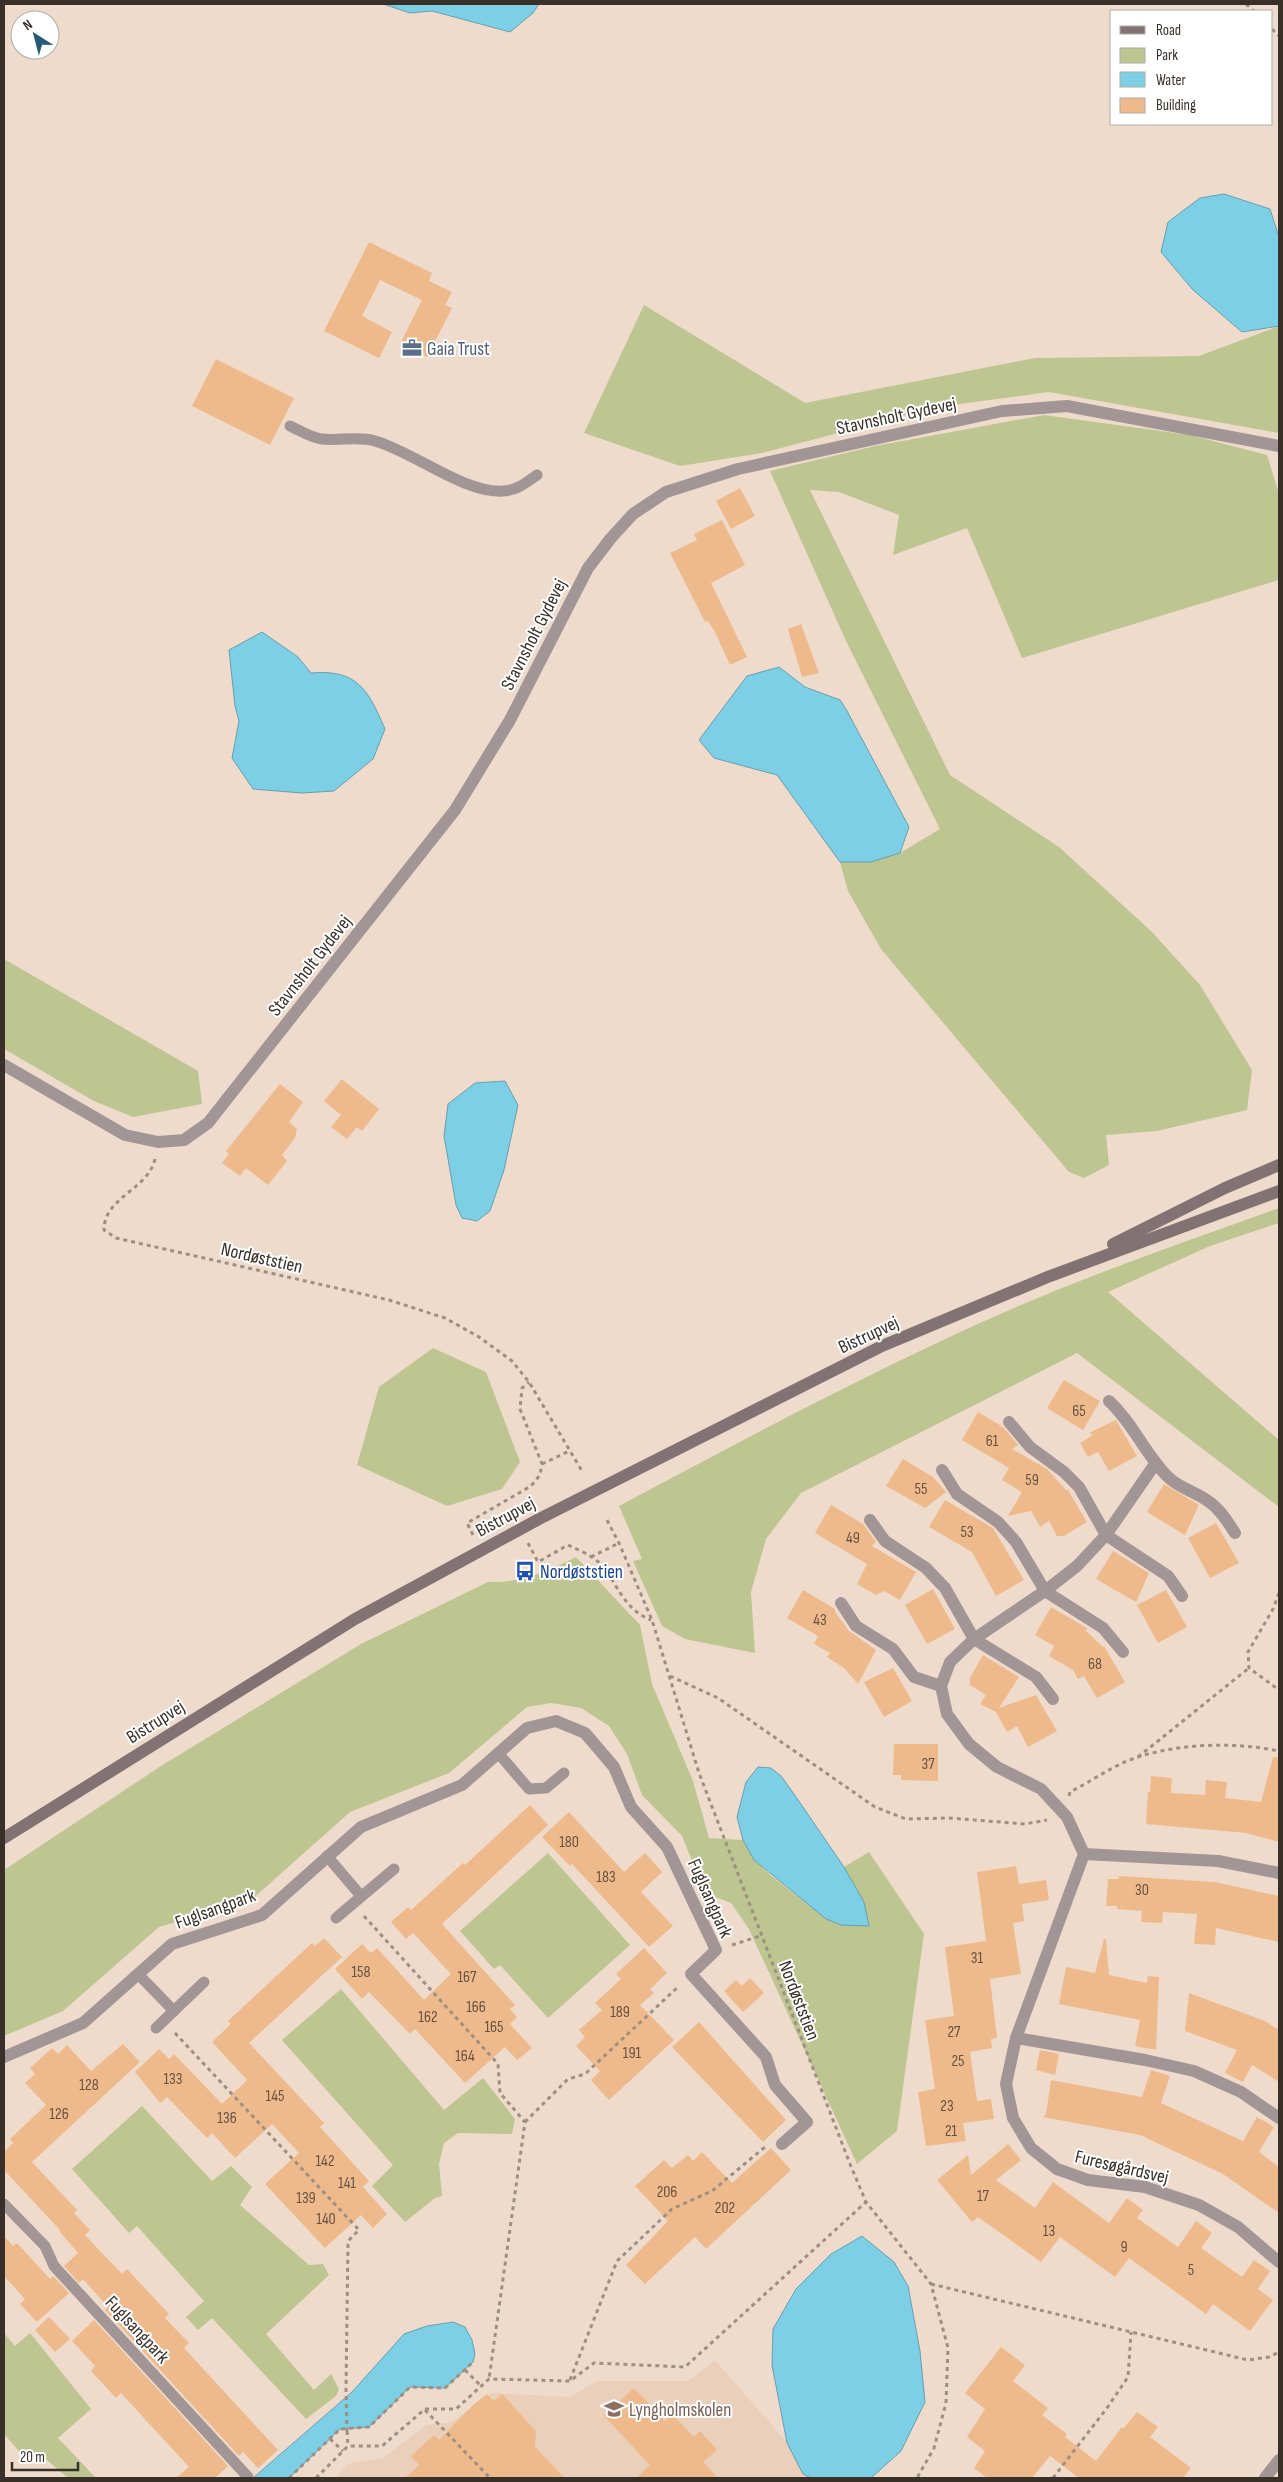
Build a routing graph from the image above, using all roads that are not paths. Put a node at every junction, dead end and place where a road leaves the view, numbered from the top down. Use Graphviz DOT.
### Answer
graph roads {
  1 [pos="290,426"];
  2 [pos="1279,446"];
  3 [pos="537,475"];
  4 [pos="4,1065"];
  5 [pos="1279,1165"];
  6 [pos="1279,1191"];
  7 [pos="1050,1276"];
  8 [pos="1109,1401"];
  9 [pos="1009,1422"];
  10 [pos="1155,1464"];
  11 [pos="942,1470"];
  12 [pos="870,1520"];
  13 [pos="1235,1533"];
  14 [pos="1106,1534"];
  15 [pos="1045,1591"];
  16 [pos="1182,1596"];
  17 [pos="841,1603"];
  18 [pos="974,1640"];
  19 [pos="1122,1652"];
  20 [pos="941,1686"];
  21 [pos="1053,1699"];
  22 [pos="498,1754"];
  23 [pos="564,1772"];
  24 [pos="4,1838"];
  25 [pos="1084,1854"];
  26 [pos="327,1856"];
  27 [pos="394,1869"];
  28 [pos="1279,1873"];
  29 [pos="357,1900"];
  30 [pos="336,1918"];
  31 [pos="138,1974"];
  32 [pos="204,1982"];
  33 [pos="174,2011"];
  34 [pos="160,2024"];
  35 [pos="1016,2038"];
  36 [pos="4,2057"];
  37 [pos="1279,2118"];
  38 [pos="782,2144"];
  39 [pos="4,2204"];
  40 [pos="1279,2262"];
  41 [pos="1279,2460"];
  42 [pos="248,2477"];
  43 [pos="1265,2478"];
  1 -- 3 [label="lane"];
  2 -- 4 [label="street, Stavnsholt Gydevej"];
  5 -- 7 [label="main road, Bistrupvej"];
  6 -- 7 [label="main road, Bistrupvej"];
  7 -- 24 [label="main road, Bistrupvej"];
  8 -- 10 [label="street"];
  9 -- 14 [label="street"];
  10 -- 13 [label="street"];
  10 -- 14 [label="street"];
  11 -- 15 [label="street"];
  12 -- 18 [label="street"];
  14 -- 15 [label="street"];
  14 -- 16 [label="street"];
  15 -- 18 [label="street"];
  15 -- 19 [label="street"];
  17 -- 20 [label="street"];
  18 -- 20 [label="street"];
  18 -- 21 [label="street"];
  20 -- 25 [label="street"];
  22 -- 23 [label="lane"];
  22 -- 26 [label="street, Fuglsangpark"];
  22 -- 38 [label="street, Fuglsangpark"];
  25 -- 28 [label="street"];
  25 -- 35 [label="street, Furesøgårdsvej"];
  26 -- 29 [label="lane"];
  26 -- 31 [label="street, Fuglsangpark"];
  27 -- 29 [label="lane"];
  29 -- 30 [label="lane"];
  31 -- 33 [label="lane"];
  31 -- 36 [label="street, Fuglsangpark"];
  32 -- 33 [label="lane"];
  33 -- 34 [label="lane"];
  35 -- 37 [label="street"];
  35 -- 40 [label="street, Furesøgårdsvej"];
  39 -- 42 [label="lane, Fuglsangpark"];
  41 -- 43 [label="street"];
}
